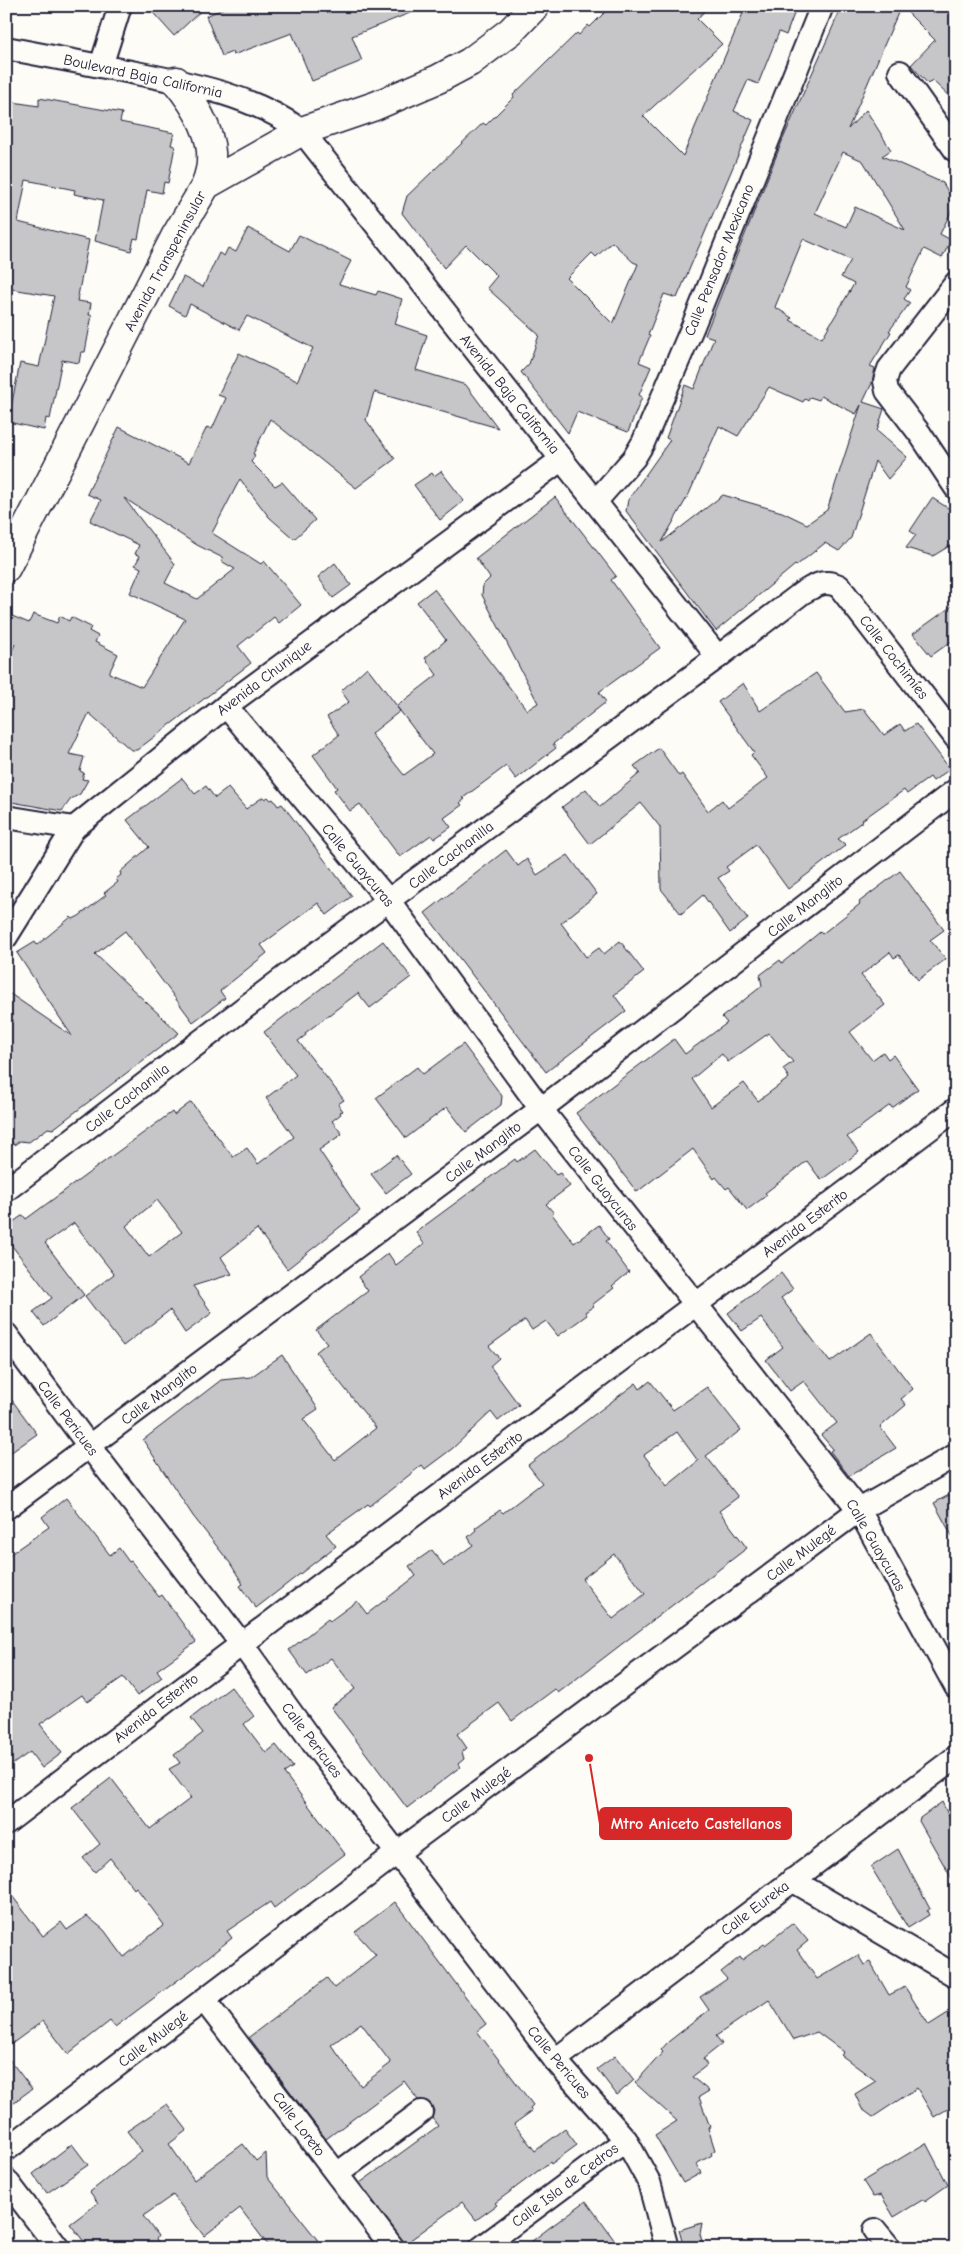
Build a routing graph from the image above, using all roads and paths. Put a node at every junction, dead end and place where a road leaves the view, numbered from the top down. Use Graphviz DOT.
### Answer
graph roads {
  1 [pos="120,6"];
  2 [pos="535,6"];
  3 [pos="822,6"];
  4 [pos="6,48"];
  5 [pos="101,66"];
  6 [pos="900,72"];
  7 [pos="176,81"];
  8 [pos="302,131"];
  9 [pos="956,151"];
  10 [pos="206,185"];
  11 [pos="956,283"];
  12 [pos="562,459"];
  13 [pos="956,488"];
  14 [pos="596,501"];
  15 [pos="6,568"];
  16 [pos="829,581"];
  17 [pos="718,657"];
  18 [pos="226,706"];
  19 [pos="956,738"];
  20 [pos="956,790"];
  21 [pos="6,817"];
  22 [pos="74,828"];
  23 [pos="389,901"];
  24 [pos="6,937"];
  25 [pos="956,1108"];
  26 [pos="541,1109"];
  27 [pos="6,1190"];
  28 [pos="696,1305"];
  29 [pos="6,1334"];
  30 [pos="88,1446"];
  31 [pos="956,1455"];
  32 [pos="6,1508"];
  33 [pos="859,1510"];
  34 [pos="241,1643"];
  35 [pos="956,1687"];
  36 [pos="956,1757"];
  37 [pos="6,1823"];
  38 [pos="397,1853"];
  39 [pos="792,1880"];
  40 [pos="956,1976"];
  41 [pos="204,2000"];
  42 [pos="555,2060"];
  43 [pos="421,2112"];
  44 [pos="626,2140"];
  45 [pos="6,2150"];
  46 [pos="337,2174"];
  47 [pos="6,2180"];
  48 [pos="875,2230"];
  49 [pos="58,2248"];
  50 [pos="393,2248"];
  51 [pos="481,2248"];
  52 [pos="666,2248"];
  53 [pos="890,2248"];
  1 -- 5 [label="street"];
  2 -- 8 [label="main road, Avenida Transpeninsular"];
  3 -- 14 [label="street, Calle Pensador Mexicano"];
  4 -- 5 [label="street, Boulevard Baja California"];
  5 -- 7 [label="street, Boulevard Baja California"];
  6 -- 9 [label="street"];
  7 -- 8 [label="street, Boulevard Baja California"];
  7 -- 10 [label="main road"];
  8 -- 10 [label="main road, Avenida Transpeninsular"];
  8 -- 12 [label="street, Avenida Baja California"];
  10 -- 15 [label="main road, Avenida Transpeninsular"];
  11 -- 13 [label="street"];
  12 -- 14 [label="street, Avenida Baja California"];
  12 -- 18 [label="street, Avenida Chunique"];
  14 -- 17 [label="street, Avenida Baja California"];
  16 -- 17 [label="street, Calle Cachanilla"];
  16 -- 19 [label="street, Calle Cochimíes"];
  17 -- 23 [label="street, Calle Cachanilla"];
  18 -- 22 [label="street, Avenida Chunique"];
  18 -- 23 [label="street, Calle Guaycuras"];
  20 -- 26 [label="street, Calle Manglito"];
  21 -- 22 [label="street"];
  22 -- 24 [label="street, Avenida Chunique"];
  23 -- 26 [label="street, Calle Guaycuras"];
  23 -- 27 [label="street, Calle Cachanilla"];
  25 -- 28 [label="street, Avenida Esterito"];
  26 -- 28 [label="street, Calle Guaycuras"];
  26 -- 30 [label="street, Calle Manglito"];
  28 -- 33 [label="street, Calle Guaycuras"];
  28 -- 34 [label="street, Avenida Esterito"];
  29 -- 30 [label="street, Calle Pericues"];
  30 -- 32 [label="street, Calle Manglito"];
  30 -- 34 [label="street, Calle Pericues"];
  31 -- 33 [label="street, Calle Mulegé"];
  33 -- 35 [label="street, Calle Guaycuras"];
  33 -- 38 [label="street, Calle Mulegé"];
  34 -- 37 [label="street, Avenida Esterito"];
  34 -- 38 [label="street, Calle Pericues"];
  36 -- 39 [label="street, Calle Eureka"];
  38 -- 41 [label="street, Calle Mulegé"];
  38 -- 42 [label="street, Calle Pericues"];
  39 -- 40 [label="street"];
  39 -- 42 [label="street, Calle Eureka"];
  41 -- 45 [label="street, Calle Mulegé"];
  41 -- 46 [label="street, Calle Loreto"];
  42 -- 44 [label="street, Calle Pericues"];
  43 -- 46 [label="street"];
  44 -- 51 [label="street, Calle Isla de Cedros"];
  44 -- 52 [label="street, Calle Pericues"];
  46 -- 50 [label="street, Calle Loreto"];
  47 -- 49 [label="street"];
  48 -- 53 [label="street"];
}
